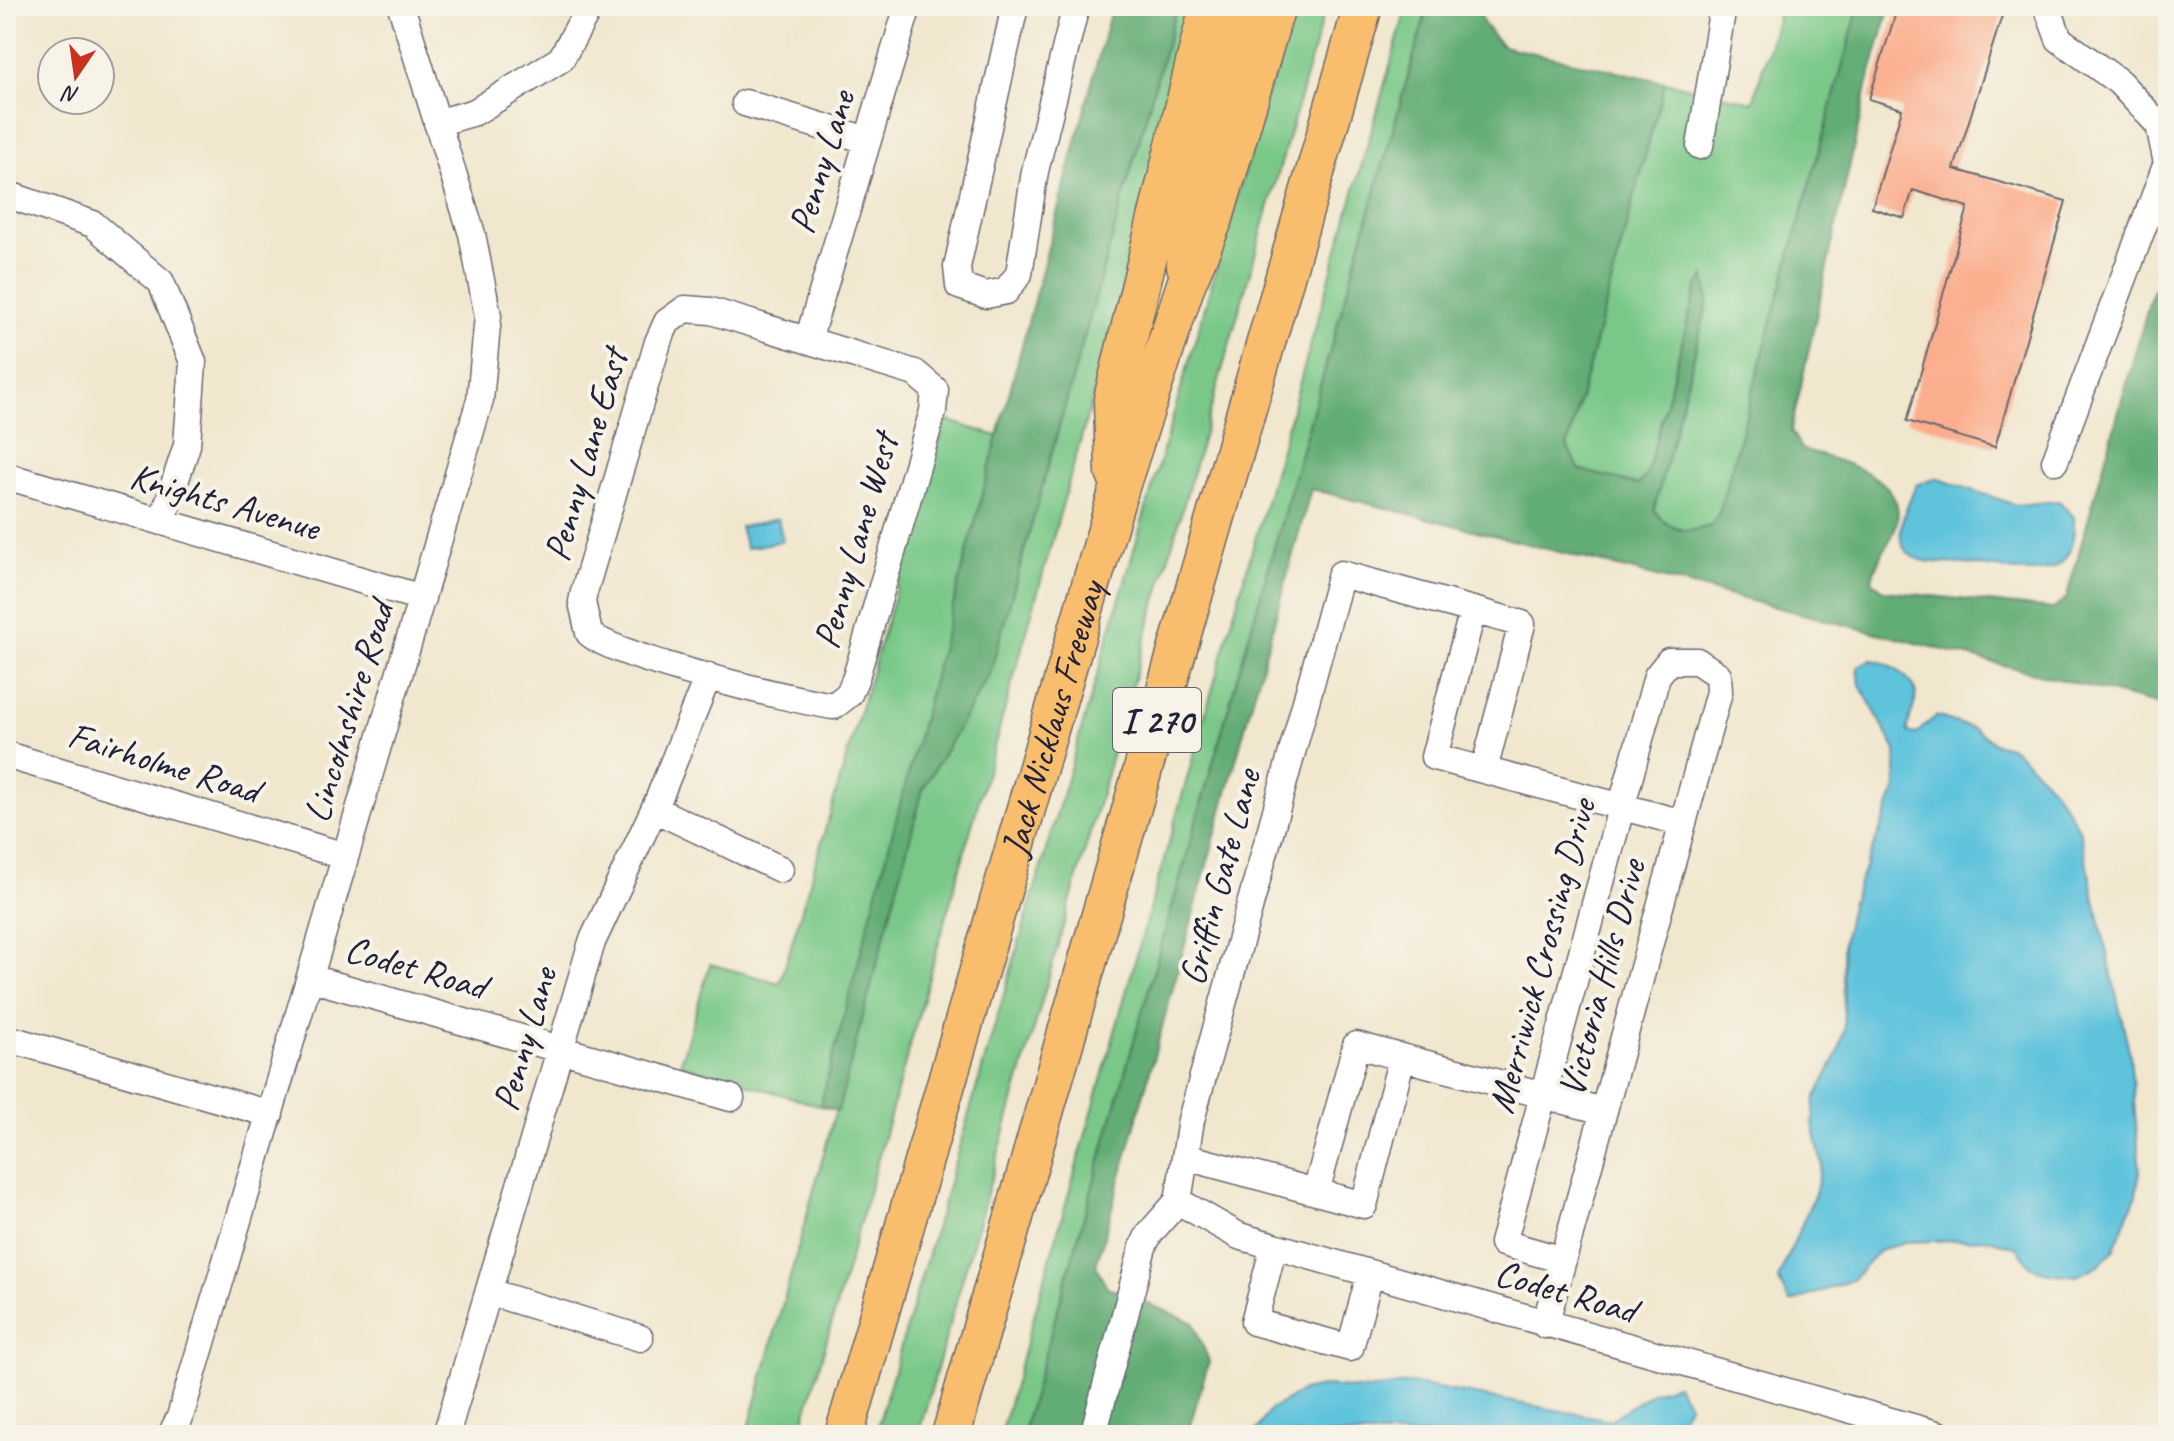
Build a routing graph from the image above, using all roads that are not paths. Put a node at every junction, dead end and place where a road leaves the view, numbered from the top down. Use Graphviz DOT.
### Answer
graph roads {
  1 [pos="401,6"];
  2 [pos="590,6"];
  3 [pos="908,6"];
  4 [pos="1015,6"];
  5 [pos="1076,6"];
  6 [pos="1209,6"];
  7 [pos="1238,6"];
  8 [pos="1276,6"];
  9 [pos="1363,6"];
  10 [pos="1723,6"];
  11 [pos="2047,6"];
  12 [pos="745,103"];
  13 [pos="437,123"];
  14 [pos="867,140"];
  15 [pos="1700,146"];
  16 [pos="6,194"];
  17 [pos="1186,284"];
  18 [pos="808,340"];
  19 [pos="2055,461"];
  20 [pos="6,476"];
  21 [pos="1116,499"];
  22 [pos="162,522"];
  23 [pos="422,598"];
  24 [pos="1473,610"];
  25 [pos="1697,661"];
  26 [pos="708,676"];
  27 [pos="6,755"];
  28 [pos="1484,770"];
  29 [pos="1622,807"];
  30 [pos="654,809"];
  31 [pos="1683,823"];
  32 [pos="345,856"];
  33 [pos="780,869"];
  34 [pos="310,978"];
  35 [pos="8,1046"];
  36 [pos="561,1047"];
  37 [pos="1402,1057"];
  38 [pos="1543,1095"];
  39 [pos="731,1098"];
  40 [pos="1603,1111"];
  41 [pos="270,1114"];
  42 [pos="1186,1157"];
  43 [pos="1316,1192"];
  44 [pos="1178,1201"];
  45 [pos="1274,1246"];
  46 [pos="1563,1260"];
  47 [pos="1370,1275"];
  48 [pos="489,1292"];
  49 [pos="1545,1325"];
  50 [pos="640,1338"];
  51 [pos="171,1435"];
  52 [pos="446,1435"];
  53 [pos="844,1435"];
  54 [pos="951,1435"];
  55 [pos="1093,1435"];
  56 [pos="1940,1435"];
  1 -- 13 [label="street, Lincolnshire Road"];
  2 -- 13 [label="street"];
  3 -- 14 [label="street, Penny Lane"];
  4 -- 5 [label="street"];
  6 -- 21 [label="highway"];
  7 -- 17 [label="highway"];
  8 -- 17 [label="highway, Jack Nicklaus Freeway / I 270"];
  9 -- 54 [label="highway, I 270"];
  10 -- 15 [label="street"];
  11 -- 19 [label="street"];
  12 -- 14 [label="street"];
  13 -- 23 [label="street, Lincolnshire Road"];
  14 -- 18 [label="street, Penny Lane"];
  16 -- 22 [label="street"];
  17 -- 21 [label="highway, Jack Nicklaus Freeway / I 270"];
  18 -- 26 [label="street, Penny Lane East"];
  18 -- 26 [label="street, Penny Lane West"];
  20 -- 22 [label="street, Knights Avenue"];
  21 -- 53 [label="highway, Jack Nicklaus Freeway / I 270"];
  22 -- 23 [label="street, Knights Avenue"];
  23 -- 32 [label="street, Lincolnshire Road"];
  24 -- 28 [label="street"];
  24 -- 28 [label="street"];
  24 -- 42 [label="street, Griffin Gate Lane"];
  25 -- 29 [label="street, Merriwick Crossing Drive"];
  25 -- 31 [label="street, Victoria Hills Drive"];
  26 -- 30 [label="street, Penny Lane"];
  27 -- 32 [label="street, Fairholme Road"];
  28 -- 29 [label="street"];
  29 -- 31 [label="street"];
  29 -- 38 [label="street, Merriwick Crossing Drive"];
  30 -- 33 [label="street"];
  30 -- 36 [label="street, Penny Lane"];
  31 -- 40 [label="street, Victoria Hills Drive"];
  32 -- 34 [label="street, Lincolnshire Road"];
  34 -- 36 [label="street, Codet Road"];
  34 -- 41 [label="street, Lincolnshire Road"];
  35 -- 41 [label="street"];
  36 -- 39 [label="street, Codet Road"];
  36 -- 48 [label="street, Penny Lane"];
  37 -- 38 [label="street"];
  37 -- 43 [label="street"];
  37 -- 43 [label="street"];
  38 -- 40 [label="street"];
  38 -- 46 [label="street, Merriwick Crossing Drive"];
  40 -- 46 [label="street, Victoria Hills Drive"];
  41 -- 51 [label="street, Lincolnshire Road"];
  42 -- 43 [label="street"];
  42 -- 44 [label="street, Griffin Gate Lane"];
  44 -- 45 [label="street, Codet Road"];
  44 -- 55 [label="street"];
  45 -- 47 [label="street, Codet Road"];
  45 -- 47 [label="street"];
  46 -- 49 [label="street, Victoria Hills Drive"];
  47 -- 49 [label="street, Codet Road"];
  48 -- 50 [label="street"];
  48 -- 52 [label="street, Penny Lane"];
  49 -- 56 [label="street, Codet Road"];
}
